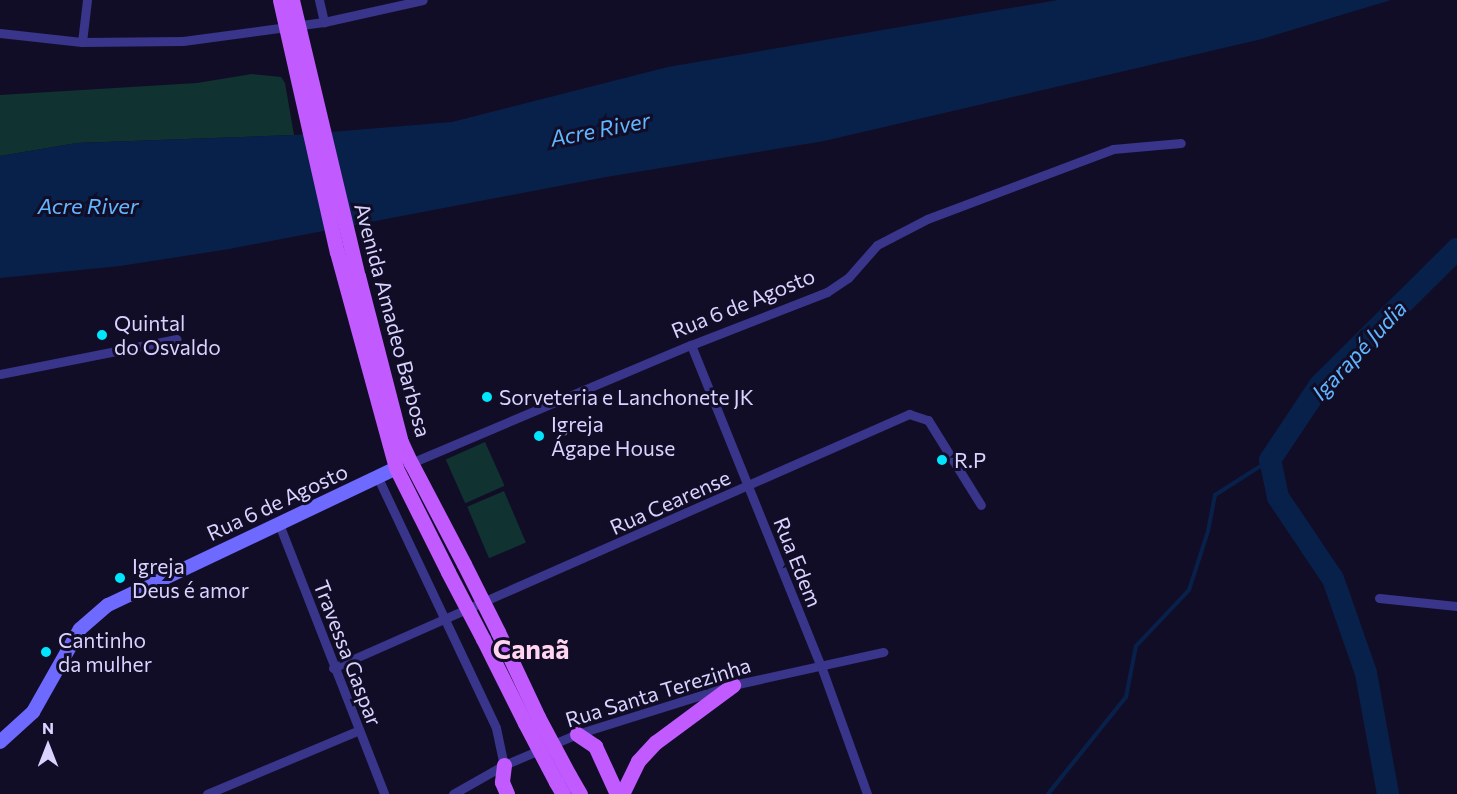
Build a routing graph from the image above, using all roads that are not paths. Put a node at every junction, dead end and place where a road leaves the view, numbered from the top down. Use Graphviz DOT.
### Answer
graph roads {
  1 [pos="87,0"];
  2 [pos="280,0"];
  3 [pos="292,0"];
  4 [pos="318,0"];
  5 [pos="423,0"];
  6 [pos="324,22"];
  7 [pos="0,33"];
  8 [pos="82,42"];
  9 [pos="1181,142"];
  10 [pos="177,339"];
  11 [pos="691,345"];
  12 [pos="0,374"];
  13 [pos="411,463"];
  14 [pos="396,468"];
  15 [pos="378,478"];
  16 [pos="747,488"];
  17 [pos="981,505"];
  18 [pos="279,524"];
  19 [pos="1379,598"];
  20 [pos="1457,606"];
  21 [pos="445,617"];
  22 [pos="883,652"];
  23 [pos="821,666"];
  24 [pos="333,668"];
  25 [pos="734,685"];
  26 [pos="531,720"];
  27 [pos="359,730"];
  28 [pos="578,734"];
  29 [pos="0,742"];
  30 [pos="504,765"];
  31 [pos="563,783"];
  32 [pos="207,794"];
  33 [pos="384,794"];
  34 [pos="453,794"];
  35 [pos="507,794"];
  36 [pos="580,794"];
  37 [pos="616,794"];
  38 [pos="622,794"];
  39 [pos="867,794"];
  1 -- 8 [label="street"];
  2 -- 14 [label="main road, Avenida Amadeo Barbosa, bridge"];
  3 -- 13 [label="main road, Avenida Amadeo Barbosa, bridge"];
  4 -- 6 [label="street"];
  5 -- 6 [label="street"];
  6 -- 8 [label="street"];
  7 -- 8 [label="street"];
  9 -- 11 [label="street, Rua 6 de Agosto"];
  10 -- 12 [label="street"];
  11 -- 13 [label="street, Rua 6 de Agosto"];
  11 -- 16 [label="street, Rua Edem"];
  13 -- 26 [label="main road, Avenida Amadeo Barbosa, bridge"];
  14 -- 15 [label="street, Rua 6 de Agosto"];
  14 -- 26 [label="main road, Avenida Amadeo Barbosa, bridge"];
  15 -- 18 [label="street, Rua 6 de Agosto"];
  15 -- 21 [label="street"];
  16 -- 17 [label="street, Rua Cearense"];
  16 -- 21 [label="street, Rua Cearense"];
  16 -- 23 [label="street, Rua Edem"];
  18 -- 24 [label="street, Travessa Gaspar"];
  18 -- 29 [label="street, Rua 6 de Agosto"];
  19 -- 20 [label="street"];
  21 -- 24 [label="street, Rua Cearense"];
  21 -- 30 [label="street"];
  22 -- 23 [label="street, Rua Santa Terezinha"];
  23 -- 25 [label="street, Rua Santa Terezinha"];
  23 -- 39 [label="street, Rua Edem"];
  24 -- 27 [label="street, Travessa Gaspar"];
  25 -- 28 [label="street, Rua Santa Terezinha"];
  25 -- 38 [label="main road"];
  26 -- 31 [label="main road, Avenida Amadeo Barbosa, bridge"];
  27 -- 32 [label="street"];
  27 -- 33 [label="street, Travessa Gaspar"];
  28 -- 30 [label="street, Rua Santa Terezinha"];
  28 -- 37 [label="main road"];
  30 -- 34 [label="street, Rua Santa Terezinha"];
  30 -- 35 [label="main road"];
  31 -- 36 [label="main road, Avenida Amadeo Barbosa"];
}
